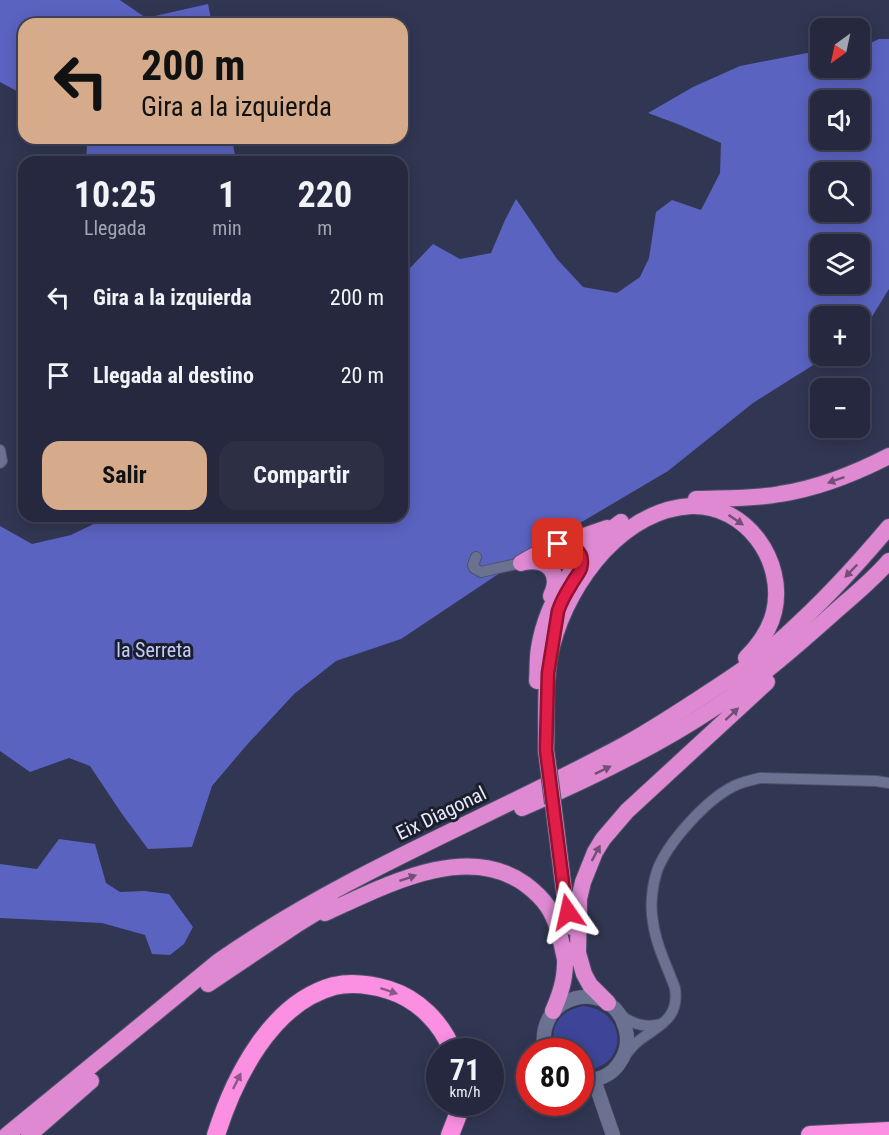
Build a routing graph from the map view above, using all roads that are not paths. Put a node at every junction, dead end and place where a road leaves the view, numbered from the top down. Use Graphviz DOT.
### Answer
graph roads {
  1 [pos="0,450"];
  2 [pos="889,456"];
  3 [pos="0,463"];
  4 [pos="627,519"];
  5 [pos="889,527"];
  6 [pos="558,544"];
  7 [pos="476,557"];
  8 [pos="581,559"];
  9 [pos="889,561"];
  10 [pos="521,563"];
  11 [pos="873,579"];
  12 [pos="546,647"];
  13 [pos="682,710"];
  14 [pos="889,783"];
  15 [pos="296,925"];
  16 [pos="572,956"];
  17 [pos="614,1009"];
  18 [pos="553,1011"];
  19 [pos="664,1023"];
  20 [pos="446,1038"];
  21 [pos="543,1038"];
  22 [pos="625,1055"];
  23 [pos="594,1079"];
  24 [pos="594,1093"];
  25 [pos="457,1116"];
  26 [pos="889,1131"];
  27 [pos="6,1135"];
  28 [pos="29,1135"];
  29 [pos="216,1135"];
  30 [pos="450,1135"];
  31 [pos="613,1135"];
  32 [pos="810,1135"];
  1 -- 3 [label="street"];
  2 -- 4 [label="highway, one-way"];
  4 -- 6 [label="highway"];
  4 -- 8 [label="highway"];
  5 -- 13 [label="highway, Eix Diagonal, one-way"];
  6 -- 8 [label="highway"];
  6 -- 10 [label="highway"];
  7 -- 10 [label="street"];
  8 -- 12 [label="highway"];
  9 -- 11 [label="highway, Eix Diagonal"];
  10 -- 12 [label="highway"];
  15 -- 11 [label="highway, Eix Diagonal, one-way"];
  16 -- 11 [label="highway, one-way"];
  12 -- 13 [label="highway, one-way"];
  12 -- 16 [label="highway, bridge"];
  13 -- 27 [label="highway, Eix Diagonal"];
  14 -- 19 [label="street"];
  15 -- 16 [label="highway, one-way"];
  15 -- 28 [label="highway, Eix Diagonal"];
  16 -- 17 [label="highway"];
  16 -- 18 [label="highway"];
  17 -- 18 [label="street"];
  17 -- 19 [label="street"];
  17 -- 22 [label="street"];
  18 -- 21 [label="street"];
  19 -- 22 [label="street"];
  29 -- 20 [label="highway, one-way"];
  22 -- 23 [label="street"];
  24 -- 31 [label="street"];
  25 -- 30 [label="highway"];
  26 -- 32 [label="highway"];
}
